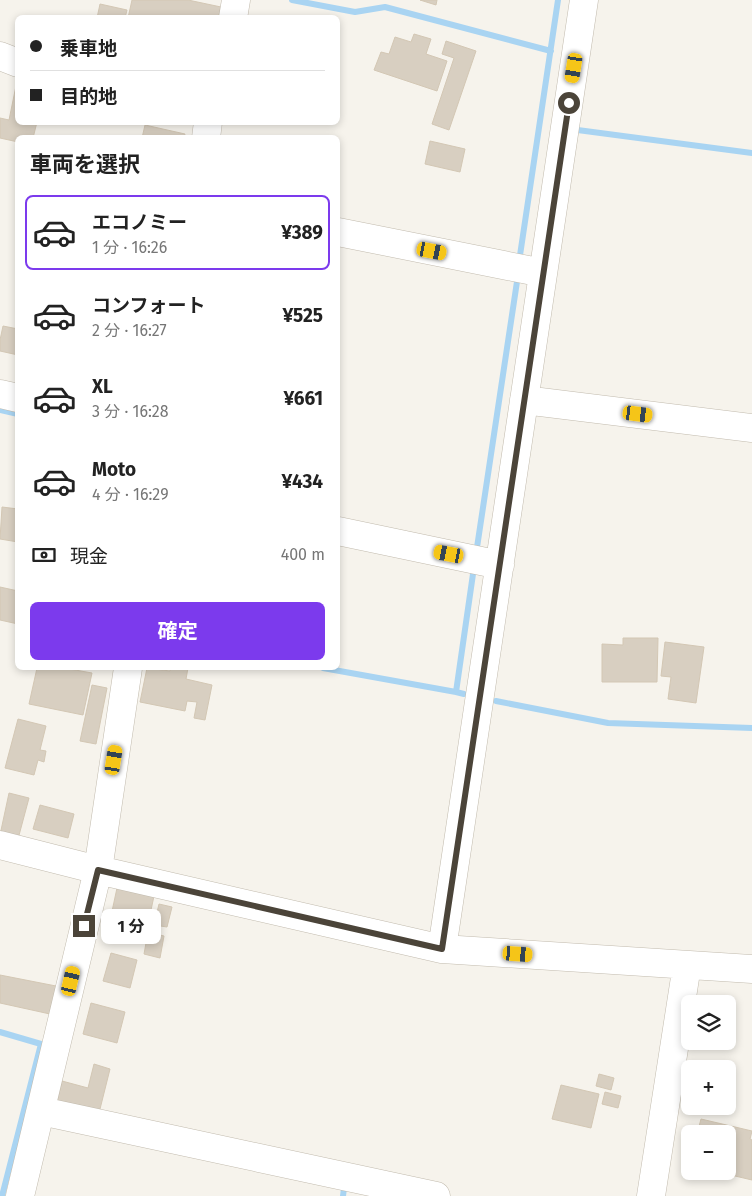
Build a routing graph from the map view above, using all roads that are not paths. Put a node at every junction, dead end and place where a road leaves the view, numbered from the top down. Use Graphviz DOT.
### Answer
graph roads {
  1 [pos="236,0"];
  2 [pos="584,0"];
  3 [pos="233,15"];
  4 [pos="0,56"];
  5 [pos="15,62"];
  6 [pos="340,232"];
  7 [pos="526,269"];
  8 [pos="0,394"];
  9 [pos="15,397"];
  10 [pos="524,400"];
  11 [pos="752,428"];
  12 [pos="340,531"];
  13 [pos="483,561"];
  14 [pos="128,670"];
  15 [pos="0,845"];
  16 [pos="98,870"];
  17 [pos="442,949"];
  18 [pos="752,969"];
  19 [pos="686,974"];
  20 [pos="41,1111"];
  21 [pos="20,1196"];
  22 [pos="436,1196"];
  23 [pos="651,1196"];
  1 -- 3 [label="street"];
  2 -- 7 [label="street"];
  4 -- 5 [label="street"];
  6 -- 7 [label="street"];
  7 -- 10 [label="street"];
  8 -- 9 [label="street"];
  10 -- 11 [label="street"];
  10 -- 13 [label="street"];
  12 -- 13 [label="street"];
  13 -- 17 [label="street"];
  14 -- 16 [label="street"];
  15 -- 16 [label="street"];
  16 -- 17 [label="street"];
  16 -- 20 [label="street"];
  17 -- 19 [label="street"];
  18 -- 19 [label="street"];
  19 -- 23 [label="street"];
  20 -- 21 [label="street"];
  20 -- 22 [label="street"];
}
